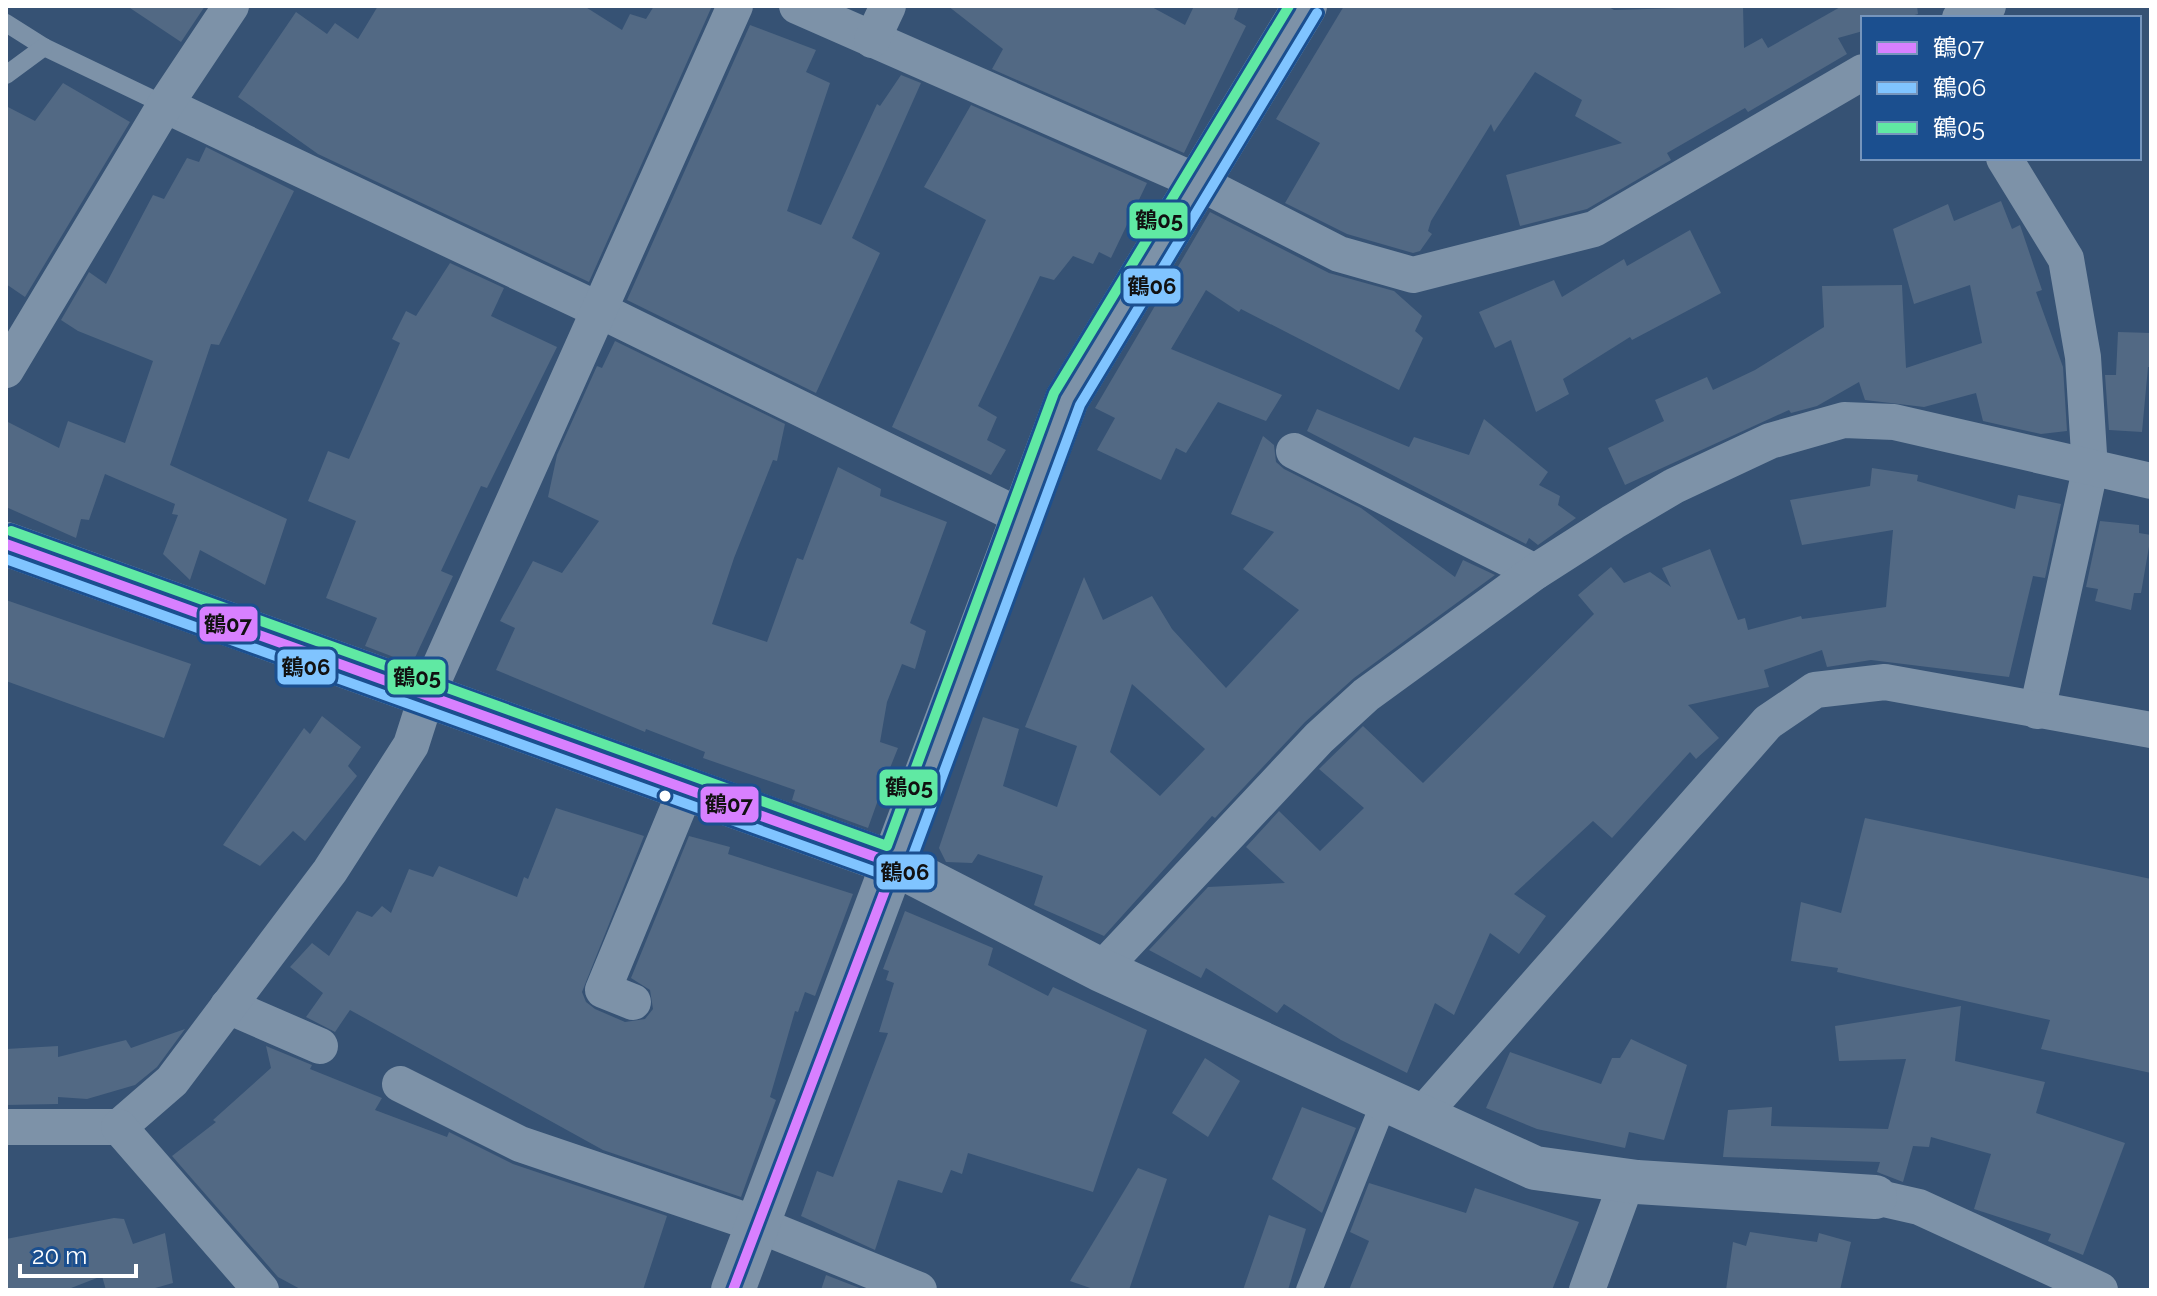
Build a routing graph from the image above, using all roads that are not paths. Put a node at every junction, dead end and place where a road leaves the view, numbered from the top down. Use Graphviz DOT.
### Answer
graph roads {
  1 [pos="231,6"];
  2 [pos="735,6"];
  3 [pos="797,6"];
  4 [pos="888,6"];
  5 [pos="1305,6"];
  6 [pos="1988,6"];
  7 [pos="1965,16"];
  8 [pos="6,23"];
  9 [pos="872,40"];
  10 [pos="44,47"];
  11 [pos="1861,73"];
  12 [pos="6,75"];
  13 [pos="165,105"];
  14 [pos="2005,160"];
  15 [pos="1198,182"];
  16 [pos="599,310"];
  17 [pos="6,370"];
  18 [pos="1294,451"];
  19 [pos="2090,470"];
  20 [pos="2151,481"];
  21 [pos="1024,518"];
  22 [pos="6,544"];
  23 [pos="1535,572"];
  24 [pos="427,695"];
  25 [pos="2037,711"];
  26 [pos="2151,730"];
  27 [pos="686,789"];
  28 [pos="895,864"];
  29 [pos="1101,970"];
  30 [pos="633,1002"];
  31 [pos="228,1006"];
  32 [pos="320,1046"];
  33 [pos="400,1084"];
  34 [pos="1403,1108"];
  35 [pos="6,1127"];
  36 [pos="119,1127"];
  37 [pos="1627,1181"];
  38 [pos="1875,1197"];
  39 [pos="759,1225"];
  40 [pos="261,1290"];
  41 [pos="733,1290"];
  42 [pos="919,1290"];
  43 [pos="1309,1290"];
  44 [pos="1587,1290"];
  45 [pos="2100,1290"];
  1 -- 13 [label="street"];
  2 -- 16 [label="street"];
  3 -- 9 [label="street"];
  4 -- 9 [label="street"];
  5 -- 15 [label="street"];
  6 -- 7 [label="street"];
  8 -- 10 [label="lane"];
  9 -- 15 [label="street"];
  10 -- 12 [label="lane"];
  10 -- 13 [label="lane"];
  11 -- 15 [label="street"];
  13 -- 16 [label="street"];
  13 -- 17 [label="street"];
  14 -- 19 [label="street"];
  15 -- 21 [label="street"];
  16 -- 21 [label="street"];
  16 -- 24 [label="street"];
  18 -- 23 [label="street"];
  19 -- 20 [label="street"];
  19 -- 23 [label="street"];
  19 -- 25 [label="street"];
  21 -- 28 [label="street"];
  22 -- 24 [label="street"];
  23 -- 29 [label="street"];
  24 -- 27 [label="street"];
  24 -- 31 [label="street"];
  25 -- 26 [label="street"];
  25 -- 34 [label="street"];
  27 -- 28 [label="street"];
  27 -- 30 [label="street"];
  28 -- 29 [label="street"];
  28 -- 39 [label="street"];
  29 -- 34 [label="street"];
  31 -- 32 [label="street"];
  31 -- 36 [label="street"];
  33 -- 39 [label="street"];
  34 -- 37 [label="street"];
  34 -- 43 [label="street"];
  35 -- 36 [label="street"];
  36 -- 40 [label="street"];
  37 -- 38 [label="street"];
  37 -- 44 [label="street"];
  38 -- 45 [label="street"];
  39 -- 41 [label="street"];
  39 -- 42 [label="street"];
}
